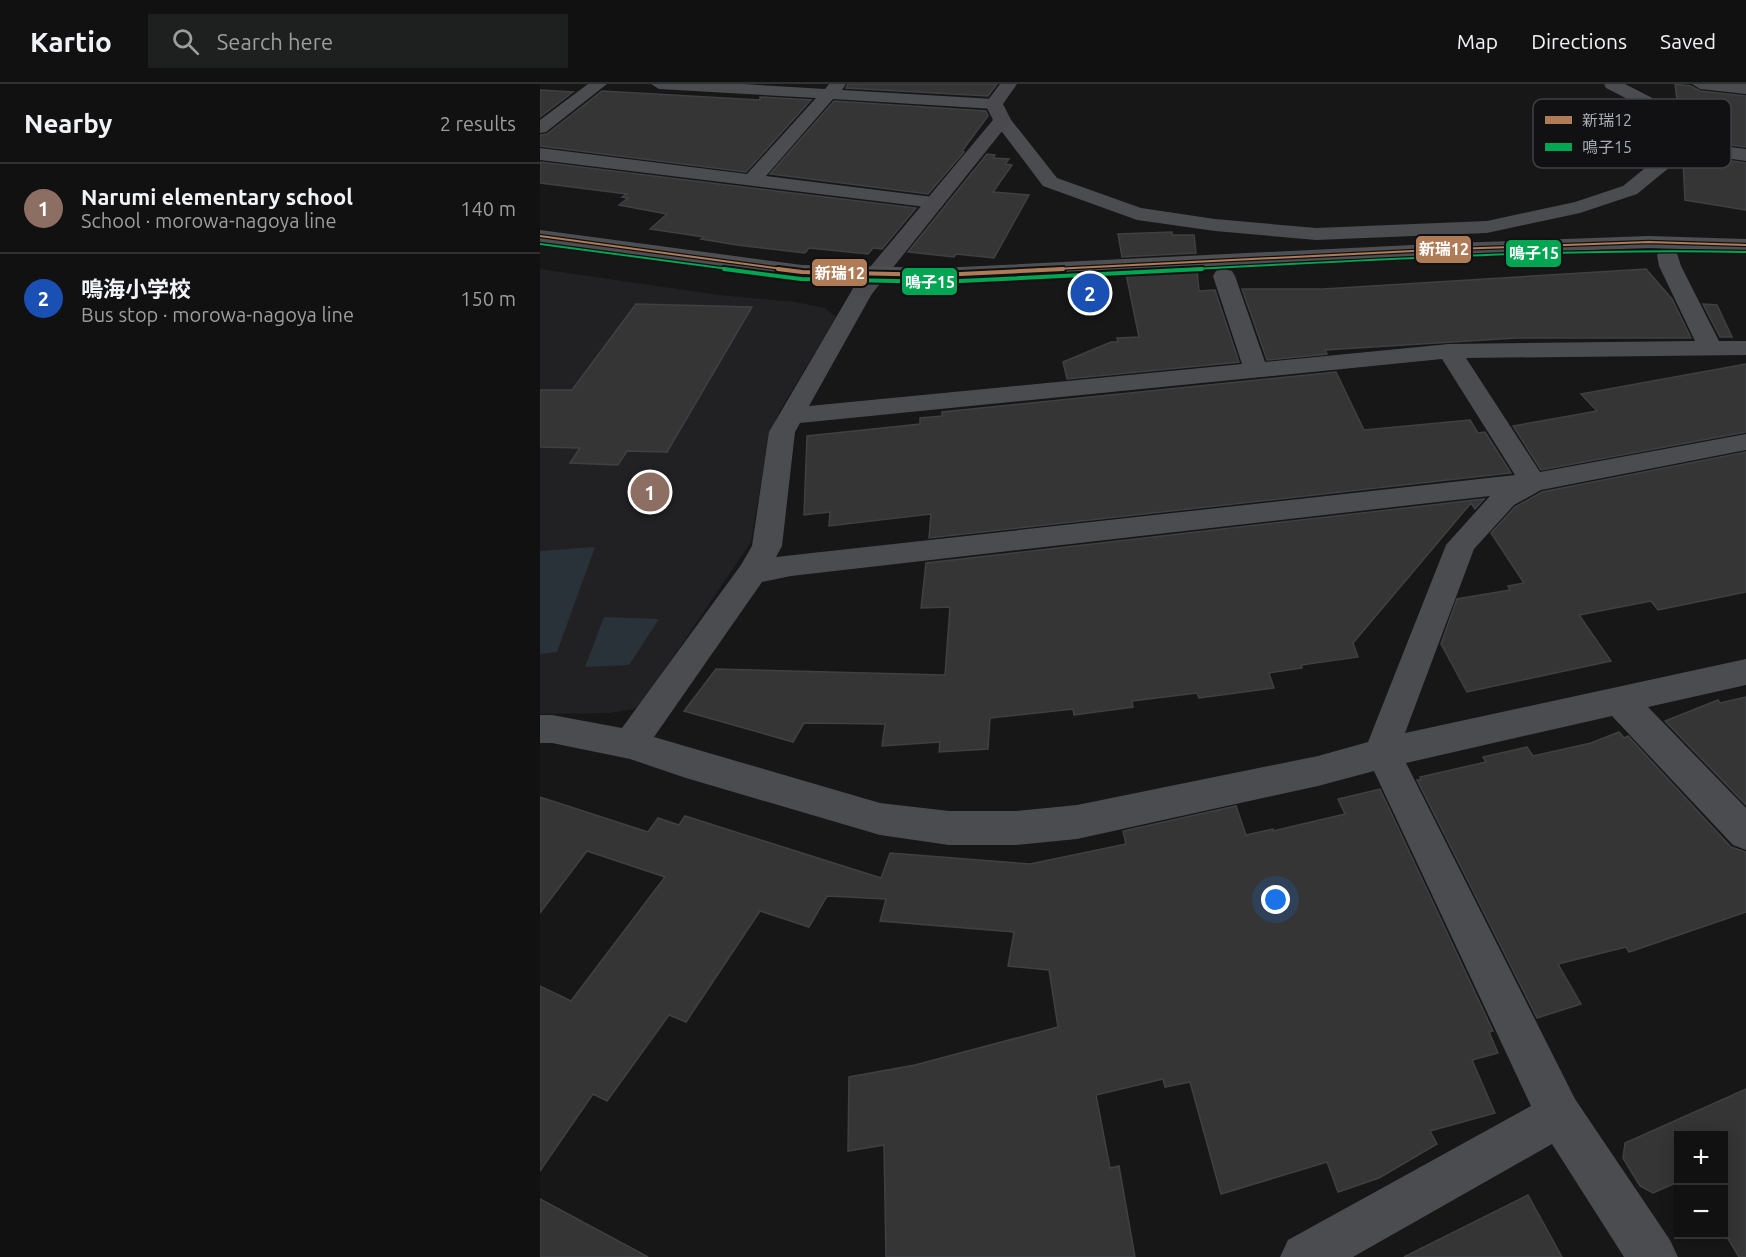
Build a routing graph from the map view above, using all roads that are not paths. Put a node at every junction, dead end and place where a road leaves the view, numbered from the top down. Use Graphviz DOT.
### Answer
graph roads {
  1 [pos="599,84"];
  2 [pos="659,84"];
  3 [pos="1009,84"];
  4 [pos="1612,84"];
  5 [pos="1700,84"];
  6 [pos="834,89"];
  7 [pos="1746,89"];
  8 [pos="1641,99"];
  9 [pos="998,112"];
  10 [pos="540,128"];
  11 [pos="1731,153"];
  12 [pos="540,154"];
  13 [pos="1746,155"];
  14 [pos="1657,168"];
  15 [pos="753,179"];
  16 [pos="934,202"];
  17 [pos="540,236"];
  18 [pos="1746,245"];
  19 [pos="540,253"];
  20 [pos="1668,255"];
  21 [pos="1746,259"];
  22 [pos="1224,276"];
  23 [pos="869,282"];
  24 [pos="1710,347"];
  25 [pos="1746,348"];
  26 [pos="1449,351"];
  27 [pos="1256,370"];
  28 [pos="793,416"];
  29 [pos="1746,442"];
  30 [pos="1533,482"];
  31 [pos="752,573"];
  32 [pos="1746,672"];
  33 [pos="1619,700"];
  34 [pos="540,729"];
  35 [pos="630,744"];
  36 [pos="1383,753"];
  37 [pos="1746,833"];
  38 [pos="1559,1115"];
  39 [pos="1305,1257"];
  40 [pos="1653,1257"];
  1 -- 10 [label="street"];
  2 -- 6 [label="street"];
  3 -- 9 [label="street"];
  4 -- 8 [label="street"];
  5 -- 7 [label="street"];
  6 -- 9 [label="street"];
  6 -- 15 [label="street"];
  9 -- 14 [label="street"];
  9 -- 16 [label="street"];
  11 -- 13 [label="street"];
  12 -- 15 [label="street"];
  15 -- 16 [label="street"];
  16 -- 23 [label="street"];
  17 -- 23 [label="main road"];
  18 -- 23 [label="main road"];
  19 -- 23 [label="main road"];
  20 -- 21 [label="main road"];
  20 -- 22 [label="main road"];
  20 -- 24 [label="street"];
  22 -- 23 [label="main road"];
  22 -- 27 [label="street"];
  23 -- 28 [label="street"];
  24 -- 25 [label="street"];
  24 -- 26 [label="street"];
  26 -- 27 [label="street"];
  26 -- 30 [label="street"];
  27 -- 28 [label="street"];
  28 -- 31 [label="street"];
  29 -- 30 [label="street"];
  30 -- 31 [label="street"];
  30 -- 36 [label="street"];
  31 -- 35 [label="street"];
  32 -- 33 [label="street"];
  33 -- 36 [label="street"];
  33 -- 37 [label="street"];
  34 -- 35 [label="street"];
  35 -- 36 [label="street"];
  36 -- 38 [label="street"];
  38 -- 39 [label="street"];
  38 -- 40 [label="street"];
}
